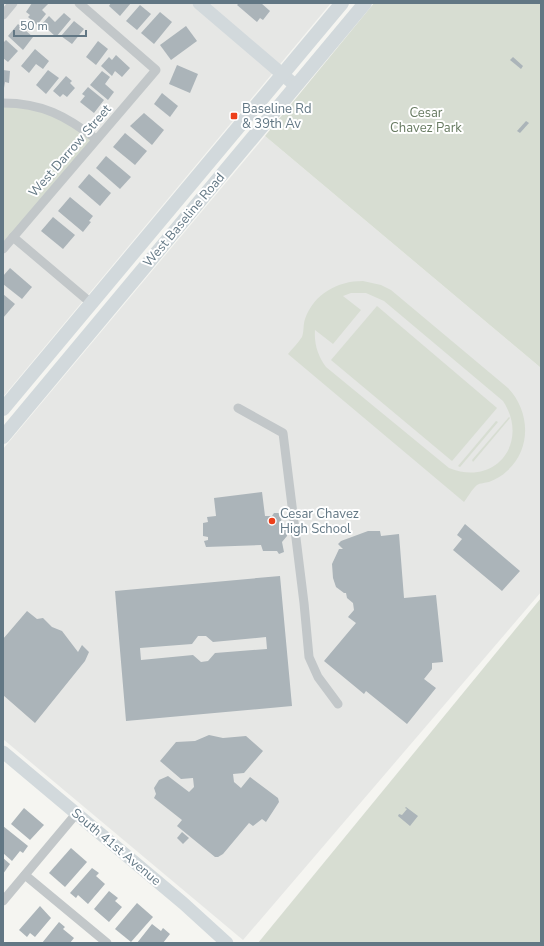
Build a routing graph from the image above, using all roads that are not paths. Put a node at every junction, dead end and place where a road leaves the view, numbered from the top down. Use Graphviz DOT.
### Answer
graph roads {
  1 [pos="13,3"];
  2 [pos="79,3"];
  3 [pos="342,3"];
  4 [pos="365,3"];
  5 [pos="207,6"];
  6 [pos="3,15"];
  7 [pos="282,74"];
  8 [pos="296,86"];
  9 [pos="3,102"];
  10 [pos="96,139"];
  11 [pos="13,237"];
  12 [pos="3,248"];
  13 [pos="91,303"];
  14 [pos="238,408"];
  15 [pos="3,409"];
  16 [pos="3,437"];
  17 [pos="338,704"];
  18 [pos="3,752"];
  19 [pos="76,814"];
  20 [pos="26,875"];
  21 [pos="3,901"];
  22 [pos="107,943"];
  23 [pos="227,943"];
  1 -- 6 [label="street"];
  2 -- 10 [label="street, West Darrow Street"];
  3 -- 7 [label="main road, West Baseline Road"];
  4 -- 8 [label="main road, West Baseline Road"];
  5 -- 7 [label="street"];
  7 -- 8 [label="street"];
  7 -- 13 [label="main road, West Baseline Road"];
  8 -- 16 [label="main road, West Baseline Road"];
  9 -- 10 [label="street"];
  10 -- 11 [label="street, West Darrow Street"];
  11 -- 12 [label="street, West Darrow Street"];
  11 -- 13 [label="street"];
  13 -- 15 [label="main road, West Baseline Road"];
  14 -- 17 [label="street"];
  18 -- 19 [label="street, South 41st Avenue"];
  19 -- 20 [label="street"];
  19 -- 23 [label="street, South 41st Avenue"];
  20 -- 21 [label="street"];
  20 -- 22 [label="street"];
}
